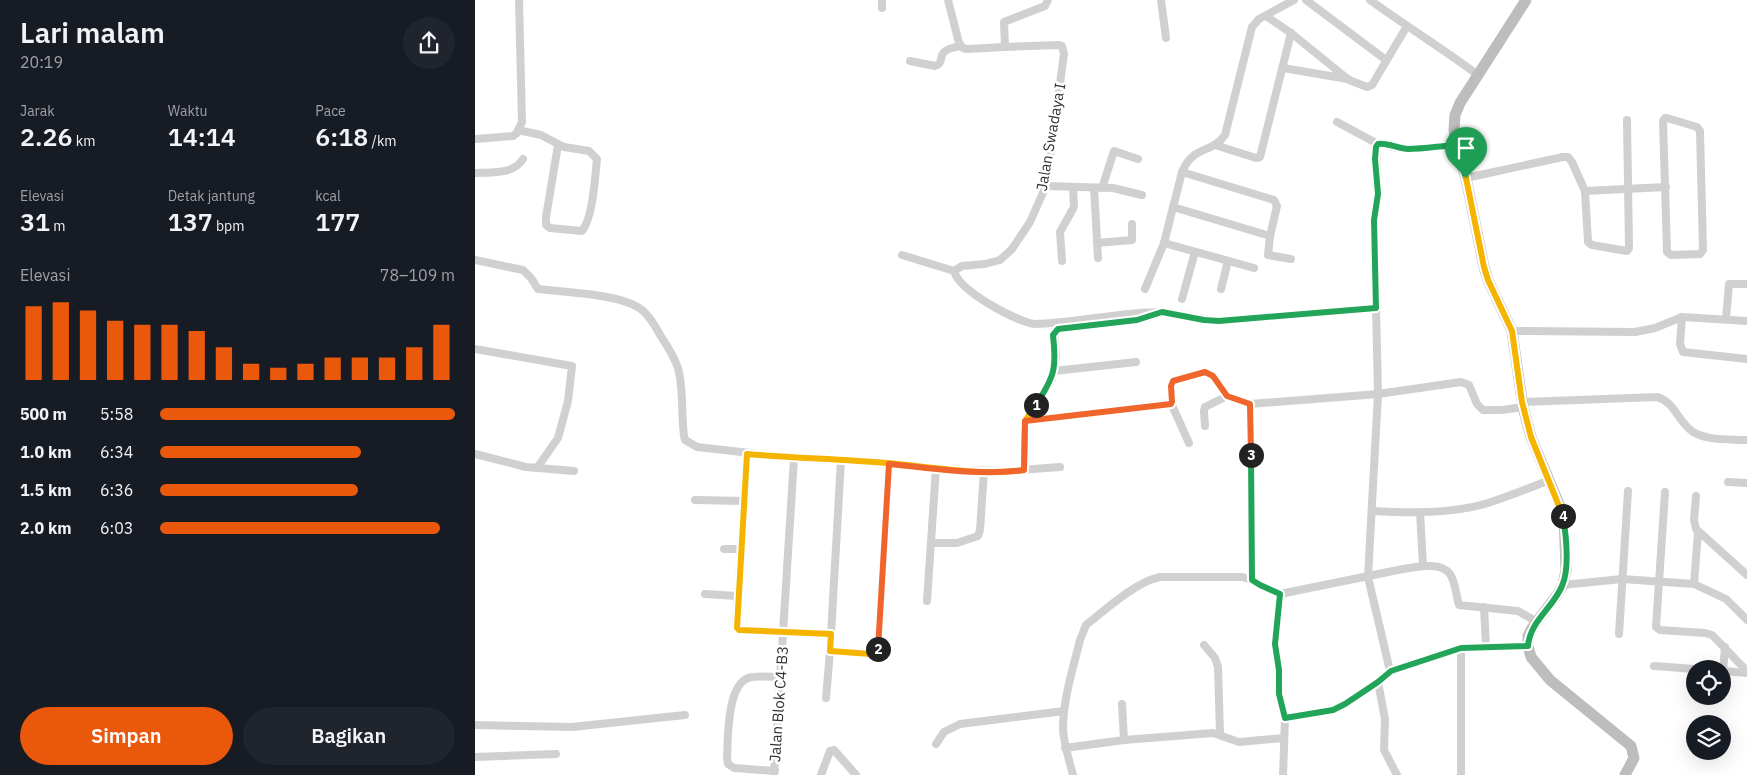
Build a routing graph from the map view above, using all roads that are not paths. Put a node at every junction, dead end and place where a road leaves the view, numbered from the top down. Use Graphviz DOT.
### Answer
graph roads {
  1 [pos="519,0"];
  2 [pos="948,0"];
  3 [pos="1048,0"];
  4 [pos="1161,0"];
  5 [pos="1294,0"];
  6 [pos="1306,0"];
  7 [pos="1370,0"];
  8 [pos="1526,0"];
  9 [pos="1266,16"];
  10 [pos="1407,26"];
  11 [pos="1291,33"];
  12 [pos="1166,38"];
  13 [pos="961,46"];
  14 [pos="1005,47"];
  15 [pos="1386,60"];
  16 [pos="910,61"];
  17 [pos="1283,68"];
  18 [pos="1478,75"];
  19 [pos="1349,80"];
  20 [pos="1627,120"];
  21 [pos="1337,122"];
  22 [pos="518,130"];
  23 [pos="475,139"];
  24 [pos="1378,144"];
  25 [pos="558,145"];
  26 [pos="1215,145"];
  27 [pos="1456,145"];
  28 [pos="523,159"];
  29 [pos="1138,159"];
  30 [pos="1182,172"];
  31 [pos="475,173"];
  32 [pos="1466,178"];
  33 [pos="1046,186"];
  34 [pos="1073,187"];
  35 [pos="1665,187"];
  36 [pos="1098,188"];
  37 [pos="1627,188"];
  38 [pos="1585,191"];
  39 [pos="1142,194"];
  40 [pos="1173,206"];
  41 [pos="1132,224"];
  42 [pos="1270,236"];
  43 [pos="1097,243"];
  44 [pos="1164,243"];
  45 [pos="1195,252"];
  46 [pos="902,255"];
  47 [pos="1098,258"];
  48 [pos="475,260"];
  49 [pos="1061,260"];
  50 [pos="1291,260"];
  51 [pos="1229,261"];
  52 [pos="1254,268"];
  53 [pos="954,271"];
  54 [pos="1747,284"];
  55 [pos="1221,289"];
  56 [pos="1145,290"];
  57 [pos="1182,299"];
  58 [pos="1376,308"];
  59 [pos="1162,312"];
  60 [pos="1682,316"];
  61 [pos="1726,319"];
  62 [pos="1747,320"];
  63 [pos="1512,331"];
  64 [pos="475,349"];
  65 [pos="1747,359"];
  66 [pos="1137,362"];
  67 [pos="1054,371"];
  68 [pos="1378,394"];
  69 [pos="1227,396"];
  70 [pos="1171,404"];
  71 [pos="1250,404"];
  72 [pos="1523,404"];
  73 [pos="1025,421"];
  74 [pos="1205,426"];
  75 [pos="1747,440"];
  76 [pos="1189,443"];
  77 [pos="475,454"];
  78 [pos="747,454"];
  79 [pos="794,458"];
  80 [pos="841,460"];
  81 [pos="889,464"];
  82 [pos="1060,467"];
  83 [pos="537,468"];
  84 [pos="936,468"];
  85 [pos="1021,470"];
  86 [pos="574,471"];
  87 [pos="984,471"];
  88 [pos="1550,480"];
  89 [pos="1728,482"];
  90 [pos="1747,483"];
  91 [pos="1628,491"];
  92 [pos="1665,492"];
  93 [pos="1695,496"];
  94 [pos="695,500"];
  95 [pos="744,501"];
  96 [pos="1372,511"];
  97 [pos="1420,512"];
  98 [pos="1698,532"];
  99 [pos="931,543"];
  100 [pos="724,549"];
  101 [pos="742,549"];
  102 [pos="1423,566"];
  103 [pos="1747,575"];
  104 [pos="1368,577"];
  105 [pos="1622,579"];
  106 [pos="1252,580"];
  107 [pos="1659,582"];
  108 [pos="1694,584"];
  109 [pos="1563,585"];
  110 [pos="705,594"];
  111 [pos="1280,594"];
  112 [pos="737,596"];
  113 [pos="927,601"];
  114 [pos="1484,607"];
  115 [pos="1747,620"];
  116 [pos="1537,622"];
  117 [pos="784,632"];
  118 [pos="831,634"];
  119 [pos="1619,634"];
  120 [pos="1204,645"];
  121 [pos="1528,646"];
  122 [pos="1725,647"];
  123 [pos="1461,648"];
  124 [pos="1485,648"];
  125 [pos="830,651"];
  126 [pos="1724,660"];
  127 [pos="1653,666"];
  128 [pos="1686,668"];
  129 [pos="1391,671"];
  130 [pos="1731,671"];
  131 [pos="1747,672"];
  132 [pos="779,677"];
  133 [pos="1378,682"];
  134 [pos="826,698"];
  135 [pos="1122,704"];
  136 [pos="1064,710"];
  137 [pos="685,715"];
  138 [pos="1285,718"];
  139 [pos="475,725"];
  140 [pos="1220,734"];
  141 [pos="1284,738"];
  142 [pos="1125,740"];
  143 [pos="936,744"];
  144 [pos="1065,748"];
  145 [pos="557,754"];
  146 [pos="475,757"];
  147 [pos="775,773"];
  148 [pos="821,775"];
  149 [pos="856,775"];
  150 [pos="1073,775"];
  151 [pos="1283,775"];
  152 [pos="1397,775"];
  153 [pos="1461,775"];
  154 [pos="1625,775"];
  1 -- 22 [label="street"];
  2 -- 13 [label="street"];
  3 -- 14 [label="street"];
  4 -- 12 [label="street"];
  5 -- 9 [label="street"];
  6 -- 15 [label="street"];
  7 -- 10 [label="street"];
  8 -- 18 [label="street"];
  9 -- 11 [label="street"];
  9 -- 26 [label="street"];
  10 -- 15 [label="street"];
  10 -- 18 [label="street"];
  11 -- 17 [label="street"];
  11 -- 19 [label="street"];
  13 -- 14 [label="street"];
  13 -- 16 [label="street"];
  14 -- 33 [label="street, Jalan Swadaya I"];
  15 -- 19 [label="street"];
  17 -- 19 [label="street"];
  17 -- 26 [label="street"];
  18 -- 27 [label="street"];
  20 -- 37 [label="street"];
  21 -- 24 [label="street"];
  22 -- 23 [label="street"];
  22 -- 25 [label="street"];
  24 -- 27 [label="street"];
  24 -- 58 [label="street"];
  25 -- 25 [label="street"];
  26 -- 30 [label="street"];
  27 -- 32 [label="street"];
  28 -- 31 [label="street"];
  29 -- 36 [label="street"];
  30 -- 40 [label="street"];
  30 -- 42 [label="street"];
  32 -- 38 [label="street"];
  32 -- 63 [label="street"];
  33 -- 34 [label="street"];
  33 -- 53 [label="street, Jalan Swadaya I"];
  34 -- 36 [label="street"];
  34 -- 49 [label="street"];
  35 -- 35 [label="street"];
  35 -- 37 [label="street"];
  36 -- 39 [label="street"];
  36 -- 43 [label="street"];
  37 -- 38 [label="street"];
  37 -- 38 [label="street"];
  40 -- 42 [label="street"];
  40 -- 44 [label="street"];
  41 -- 43 [label="street"];
  42 -- 50 [label="street"];
  43 -- 47 [label="street"];
  44 -- 45 [label="street"];
  44 -- 56 [label="street"];
  45 -- 51 [label="street"];
  45 -- 57 [label="street"];
  46 -- 53 [label="street"];
  48 -- 78 [label="street"];
  51 -- 52 [label="street"];
  51 -- 55 [label="street"];
  53 -- 59 [label="street"];
  54 -- 61 [label="street"];
  58 -- 59 [label="street"];
  58 -- 68 [label="street"];
  59 -- 67 [label="street"];
  60 -- 61 [label="street"];
  60 -- 63 [label="street"];
  60 -- 65 [label="street"];
  61 -- 62 [label="street"];
  63 -- 72 [label="street"];
  64 -- 83 [label="street"];
  66 -- 67 [label="street"];
  67 -- 73 [label="street"];
  68 -- 71 [label="street"];
  68 -- 72 [label="street"];
  68 -- 96 [label="street"];
  69 -- 70 [label="street"];
  69 -- 71 [label="street"];
  69 -- 74 [label="street"];
  70 -- 73 [label="street"];
  70 -- 76 [label="street"];
  71 -- 106 [label="street"];
  72 -- 75 [label="street"];
  72 -- 88 [label="street"];
  73 -- 85 [label="street"];
  77 -- 83 [label="street"];
  78 -- 79 [label="street"];
  78 -- 95 [label="street"];
  79 -- 80 [label="street"];
  79 -- 117 [label="street, Jalan Blok C4-B3"];
  80 -- 81 [label="street"];
  80 -- 118 [label="street"];
  81 -- 84 [label="street"];
  81 -- 125 [label="street"];
  82 -- 85 [label="street"];
  83 -- 86 [label="street"];
  84 -- 87 [label="street"];
  84 -- 99 [label="street"];
  85 -- 87 [label="street"];
  87 -- 99 [label="street"];
  88 -- 97 [label="street"];
  88 -- 109 [label="street"];
  89 -- 90 [label="street"];
  91 -- 105 [label="street"];
  92 -- 107 [label="street"];
  93 -- 98 [label="street"];
  94 -- 95 [label="street"];
  95 -- 101 [label="street"];
  96 -- 97 [label="street"];
  96 -- 104 [label="street"];
  97 -- 102 [label="street"];
  98 -- 103 [label="street"];
  98 -- 108 [label="street"];
  99 -- 113 [label="street"];
  100 -- 101 [label="street"];
  101 -- 112 [label="street"];
  102 -- 104 [label="street"];
  102 -- 114 [label="street"];
  104 -- 111 [label="street"];
  104 -- 129 [label="street"];
  105 -- 107 [label="street"];
  105 -- 109 [label="street"];
  105 -- 119 [label="street"];
  106 -- 111 [label="street"];
  106 -- 136 [label="street"];
  107 -- 108 [label="street"];
  107 -- 122 [label="street"];
  108 -- 115 [label="street"];
  109 -- 116 [label="street"];
  110 -- 112 [label="street"];
  111 -- 138 [label="street"];
  112 -- 117 [label="street"];
  114 -- 116 [label="street"];
  114 -- 124 [label="street"];
  116 -- 121 [label="street"];
  117 -- 118 [label="street"];
  117 -- 132 [label="street, Jalan Blok C4-B3"];
  118 -- 125 [label="street"];
  120 -- 140 [label="street"];
  121 -- 124 [label="street"];
  121 -- 154 [label="street"];
  122 -- 126 [label="street"];
  122 -- 131 [label="street"];
  123 -- 124 [label="street"];
  123 -- 129 [label="street"];
  123 -- 153 [label="street"];
  125 -- 134 [label="street"];
  127 -- 128 [label="street"];
  129 -- 133 [label="street"];
  130 -- 131 [label="street"];
  132 -- 147 [label="street, Jalan Blok C4-B3"];
  132 -- 147 [label="street"];
  133 -- 138 [label="street"];
  133 -- 152 [label="street"];
  135 -- 142 [label="street"];
  136 -- 143 [label="street"];
  136 -- 144 [label="street"];
  137 -- 139 [label="street"];
  138 -- 141 [label="street"];
  140 -- 141 [label="street"];
  140 -- 142 [label="street"];
  141 -- 151 [label="street"];
  142 -- 144 [label="street"];
  144 -- 150 [label="street"];
  145 -- 146 [label="street"];
  148 -- 149 [label="street"];
}
